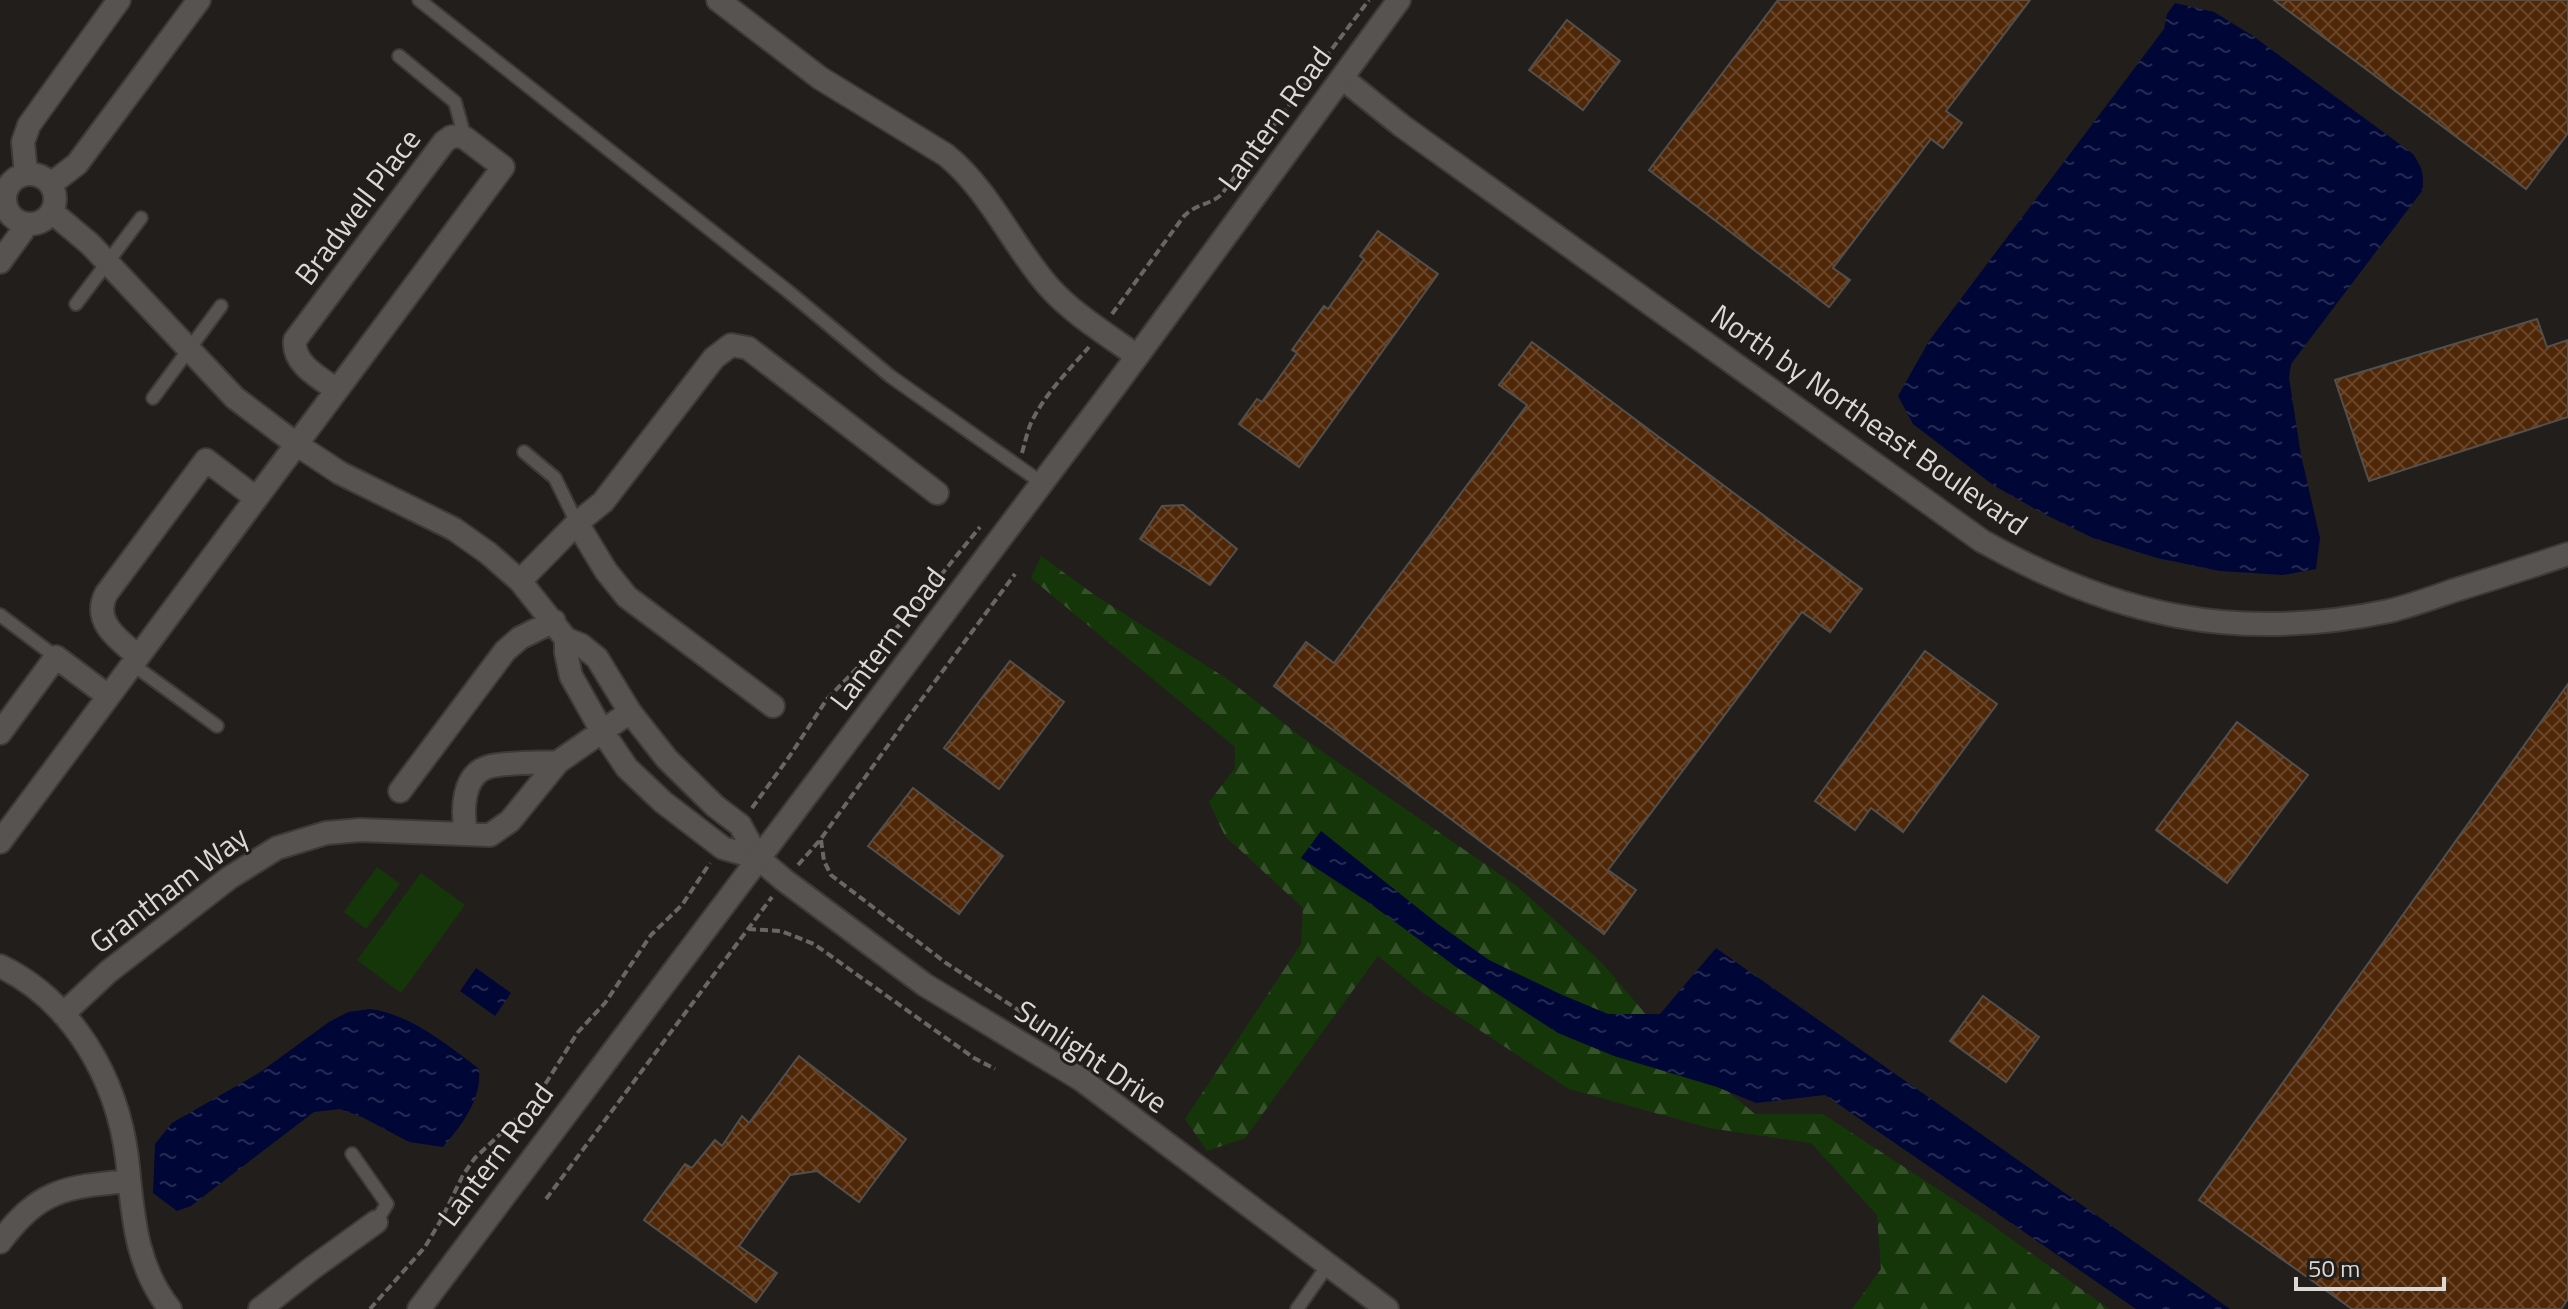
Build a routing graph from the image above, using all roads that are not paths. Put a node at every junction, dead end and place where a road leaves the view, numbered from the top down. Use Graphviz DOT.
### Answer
graph roads {
  1 [pos="119,0"];
  2 [pos="199,0"];
  3 [pos="419,0"];
  4 [pos="718,0"];
  5 [pos="1399,0"];
  6 [pos="399,56"];
  7 [pos="1342,78"];
  8 [pos="465,138"];
  9 [pos="26,174"];
  10 [pos="51,184"];
  11 [pos="2,205"];
  12 [pos="52,212"];
  13 [pos="141,218"];
  14 [pos="27,225"];
  15 [pos="0,262"];
  16 [pos="107,263"];
  17 [pos="76,304"];
  18 [pos="221,306"];
  19 [pos="189,350"];
  20 [pos="1137,356"];
  21 [pos="337,390"];
  22 [pos="153,398"];
  23 [pos="296,444"];
  24 [pos="524,452"];
  25 [pos="1042,483"];
  26 [pos="937,493"];
  27 [pos="256,498"];
  28 [pos="577,523"];
  29 [pos="2567,556"];
  30 [pos="520,581"];
  31 [pos="0,615"];
  32 [pos="560,630"];
  33 [pos="56,657"];
  34 [pos="135,660"];
  35 [pos="108,696"];
  36 [pos="773,706"];
  37 [pos="630,712"];
  38 [pos="217,726"];
  39 [pos="602,731"];
  40 [pos="0,733"];
  41 [pos="558,762"];
  42 [pos="400,791"];
  43 [pos="466,833"];
  44 [pos="0,842"];
  45 [pos="758,858"];
  46 [pos="0,966"];
  47 [pos="63,1014"];
  48 [pos="352,1154"];
  49 [pos="129,1181"];
  50 [pos="376,1222"];
  51 [pos="4,1229"];
  52 [pos="1328,1265"];
  53 [pos="170,1309"];
  54 [pos="260,1309"];
  55 [pos="419,1309"];
  56 [pos="1297,1309"];
  57 [pos="1387,1309"];
  1 -- 9 [label="street"];
  2 -- 10 [label="street"];
  3 -- 25 [label="lane"];
  4 -- 20 [label="street"];
  5 -- 7 [label="street, Lantern Road"];
  6 -- 8 [label="lane"];
  7 -- 20 [label="street, Lantern Road"];
  7 -- 29 [label="street, North by Northeast Boulevard"];
  8 -- 21 [label="street, Bradwell Place"];
  8 -- 21 [label="street, Bradwell Place"];
  9 -- 10 [label="street"];
  9 -- 11 [label="street"];
  10 -- 12 [label="street"];
  11 -- 14 [label="street"];
  12 -- 14 [label="street"];
  12 -- 16 [label="street"];
  13 -- 16 [label="lane"];
  14 -- 15 [label="street"];
  16 -- 17 [label="lane"];
  16 -- 19 [label="street"];
  18 -- 19 [label="lane"];
  19 -- 22 [label="lane"];
  19 -- 23 [label="street"];
  20 -- 25 [label="street, Lantern Road"];
  21 -- 23 [label="street, Bradwell Place"];
  23 -- 27 [label="street, Bradwell Place"];
  23 -- 30 [label="street"];
  24 -- 28 [label="lane"];
  25 -- 45 [label="street, Lantern Road"];
  26 -- 28 [label="street"];
  27 -- 34 [label="street, Bradwell Place"];
  27 -- 34 [label="street"];
  28 -- 30 [label="street"];
  28 -- 36 [label="street"];
  30 -- 32 [label="street"];
  31 -- 33 [label="lane"];
  32 -- 37 [label="street"];
  32 -- 39 [label="street"];
  32 -- 42 [label="street"];
  33 -- 35 [label="street"];
  33 -- 40 [label="street"];
  34 -- 35 [label="street, Bradwell Place"];
  34 -- 38 [label="lane"];
  35 -- 44 [label="street, Bradwell Place"];
  37 -- 39 [label="street, Grantham Way"];
  37 -- 45 [label="street"];
  39 -- 41 [label="street, Grantham Way"];
  39 -- 45 [label="street"];
  41 -- 43 [label="street, Grantham Way"];
  41 -- 43 [label="street"];
  43 -- 47 [label="street, Grantham Way"];
  45 -- 52 [label="street, Sunlight Drive"];
  45 -- 55 [label="street, Lantern Road"];
  46 -- 47 [label="street"];
  47 -- 49 [label="street"];
  48 -- 50 [label="lane"];
  49 -- 51 [label="street"];
  49 -- 53 [label="street"];
  50 -- 54 [label="street"];
  52 -- 56 [label="lane"];
  52 -- 57 [label="street, Sunlight Drive"];
}
